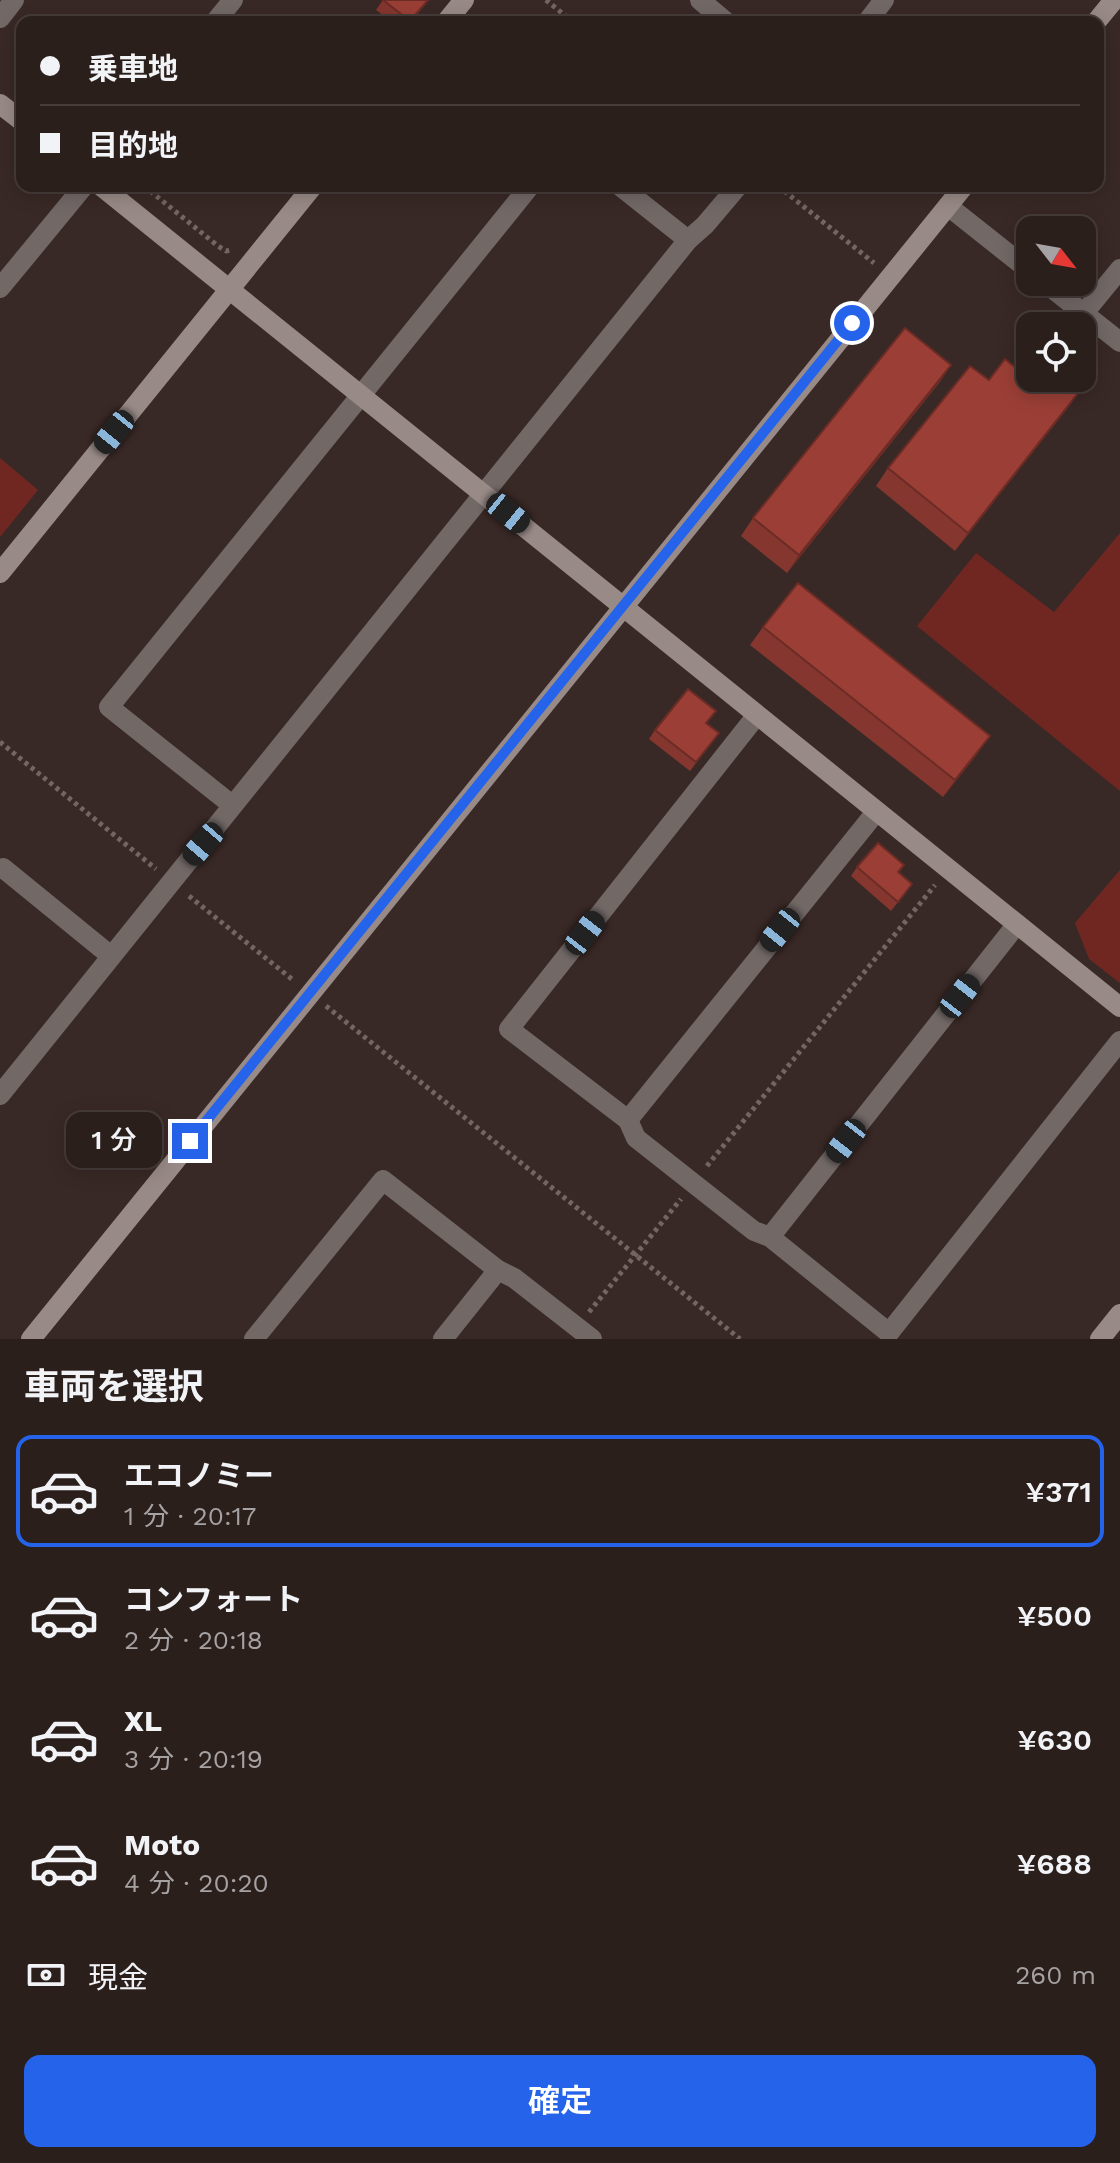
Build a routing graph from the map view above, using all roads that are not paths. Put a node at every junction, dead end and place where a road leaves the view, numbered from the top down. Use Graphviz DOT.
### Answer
graph roads {
  1 [pos="14,0"];
  2 [pos="233,0"];
  3 [pos="464,0"];
  4 [pos="700,0"];
  5 [pos="884,0"];
  6 [pos="1114,0"];
  7 [pos="220,16"];
  8 [pos="451,16"];
  9 [pos="719,16"];
  10 [pos="872,16"];
  11 [pos="1101,16"];
  12 [pos="0,18"];
  13 [pos="0,104"];
  14 [pos="16,116"];
  15 [pos="79,192"];
  16 [pos="108,192"];
  17 [pos="308,192"];
  18 [pos="525,192"];
  19 [pos="628,192"];
  20 [pos="733,192"];
  21 [pos="959,192"];
  22 [pos="948,206"];
  23 [pos="688,240"];
  24 [pos="1016,260"];
  25 [pos="1120,269"];
  26 [pos="0,288"];
  27 [pos="229,290"];
  28 [pos="1062,296"];
  29 [pos="1083,312"];
  30 [pos="1085,312"];
  31 [pos="1096,323"];
  32 [pos="1120,342"];
  33 [pos="360,394"];
  34 [pos="485,494"];
  35 [pos="0,573"];
  36 [pos="623,605"];
  37 [pos="757,715"];
  38 [pos="232,805"];
  39 [pos="876,812"];
  40 [pos="0,869"];
  41 [pos="1017,924"];
  42 [pos="111,956"];
  43 [pos="1120,1007"];
  44 [pos="1120,1041"];
  45 [pos="0,1095"];
  46 [pos="628,1120"];
  47 [pos="770,1237"];
  48 [pos="498,1270"];
  49 [pos="1120,1314"];
  50 [pos="584,1333"];
  51 [pos="31,1339"];
  52 [pos="254,1339"];
  53 [pos="443,1339"];
  54 [pos="1100,1339"];
  1 -- 12 [label="street"];
  2 -- 7 [label="street"];
  3 -- 8 [label="street"];
  4 -- 9 [label="street"];
  5 -- 10 [label="street"];
  6 -- 11 [label="street"];
  13 -- 14 [label="street"];
  15 -- 26 [label="street"];
  16 -- 27 [label="street"];
  17 -- 27 [label="street"];
  18 -- 33 [label="street"];
  19 -- 23 [label="street"];
  20 -- 23 [label="street"];
  21 -- 22 [label="street"];
  22 -- 24 [label="street"];
  22 -- 36 [label="street"];
  23 -- 34 [label="street"];
  25 -- 30 [label="street"];
  27 -- 33 [label="street"];
  27 -- 35 [label="street"];
  28 -- 29 [label="street"];
  31 -- 32 [label="street"];
  33 -- 34 [label="street"];
  33 -- 38 [label="street"];
  34 -- 36 [label="street"];
  34 -- 38 [label="street"];
  36 -- 37 [label="street"];
  36 -- 51 [label="street"];
  37 -- 39 [label="street"];
  37 -- 46 [label="street"];
  38 -- 42 [label="street"];
  39 -- 41 [label="street"];
  39 -- 46 [label="street"];
  40 -- 42 [label="street"];
  41 -- 43 [label="street"];
  41 -- 47 [label="street"];
  42 -- 45 [label="street"];
  44 -- 47 [label="street"];
  46 -- 47 [label="street"];
  48 -- 50 [label="street"];
  48 -- 52 [label="street"];
  48 -- 53 [label="street"];
  49 -- 54 [label="street"];
}
